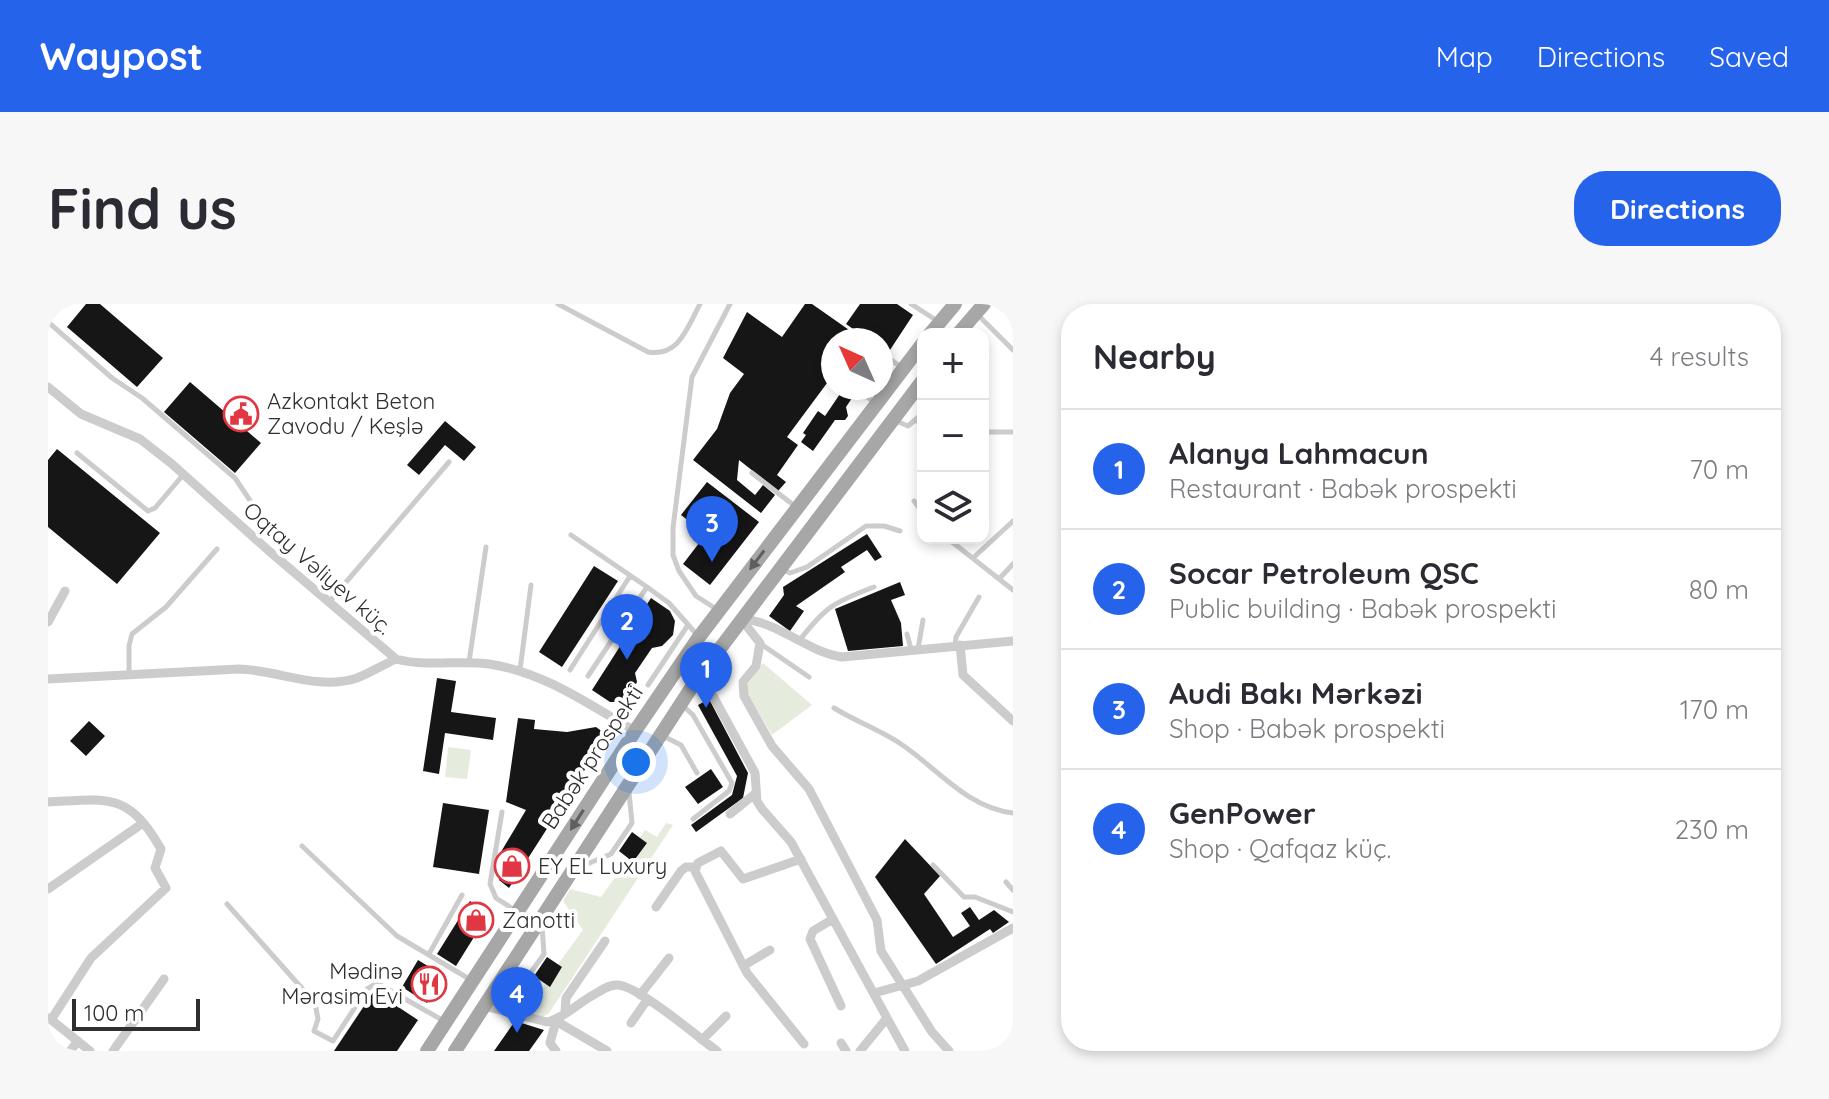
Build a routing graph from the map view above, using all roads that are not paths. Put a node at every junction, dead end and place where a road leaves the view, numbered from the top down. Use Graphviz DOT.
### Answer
graph roads {
  1 [pos="62,304"];
  2 [pos="558,304"];
  3 [pos="700,304"];
  4 [pos="730,304"];
  5 [pos="911,304"];
  6 [pos="980,309"];
  7 [pos="941,319"];
  8 [pos="48,321"];
  9 [pos="963,328"];
  10 [pos="917,350"];
  11 [pos="1013,350"];
  12 [pos="893,361"];
  13 [pos="917,362"];
  14 [pos="903,368"];
  15 [pos="48,387"];
  16 [pos="917,387"];
  17 [pos="917,388"];
  18 [pos="870,400"];
  19 [pos="876,404"];
  20 [pos="893,419"];
  21 [pos="916,420"];
  22 [pos="989,432"];
  23 [pos="1013,432"];
  24 [pos="77,453"];
  25 [pos="449,462"];
  26 [pos="752,473"];
  27 [pos="184,474"];
  28 [pos="914,501"];
  29 [pos="251,502"];
  30 [pos="917,505"];
  31 [pos="797,508"];
  32 [pos="1013,521"];
  33 [pos="783,526"];
  34 [pos="900,531"];
  35 [pos="571,535"];
  36 [pos="954,544"];
  37 [pos="486,547"];
  38 [pos="217,549"];
  39 [pos="972,558"];
  40 [pos="1013,564"];
  41 [pos="780,568"];
  42 [pos="630,576"];
  43 [pos="999,579"];
  44 [pos="531,585"];
  45 [pos="647,587"];
  46 [pos="874,587"];
  47 [pos="1013,590"];
  48 [pos="65,591"];
  49 [pos="979,597"];
  50 [pos="329,603"];
  51 [pos="718,611"];
  52 [pos="741,619"];
  53 [pos="923,620"];
  54 [pos="48,622"];
  55 [pos="688,625"];
  56 [pos="907,634"];
  57 [pos="699,637"];
  58 [pos="798,641"];
  59 [pos="1013,641"];
  60 [pos="760,643"];
  61 [pos="958,646"];
  62 [pos="915,650"];
  63 [pos="396,659"];
  64 [pos="469,662"];
  65 [pos="520,670"];
  66 [pos="570,670"];
  67 [pos="129,675"];
  68 [pos="588,676"];
  69 [pos="809,677"];
  70 [pos="48,679"];
  71 [pos="697,679"];
  72 [pos="648,685"];
  73 [pos="681,703"];
  74 [pos="834,708"];
  75 [pos="1013,721"];
  76 [pos="635,731"];
  77 [pos="660,734"];
  78 [pos="697,773"];
  79 [pos="628,785"];
  80 [pos="756,793"];
  81 [pos="48,802"];
  82 [pos="502,812"];
  83 [pos="1013,813"];
  84 [pos="730,814"];
  85 [pos="693,819"];
  86 [pos="143,823"];
  87 [pos="302,846"];
  88 [pos="801,859"];
  89 [pos="933,865"];
  90 [pos="696,867"];
  91 [pos="572,871"];
  92 [pos="1006,882"];
  93 [pos="48,889"];
  94 [pos="1013,890"];
  95 [pos="462,895"];
  96 [pos="227,904"];
  97 [pos="656,907"];
  98 [pos="517,912"];
  99 [pos="1013,912"];
  100 [pos="541,918"];
  101 [pos="833,919"];
  102 [pos="1013,928"];
  103 [pos="605,941"];
  104 [pos="770,950"];
  105 [pos="429,954"];
  106 [pos="669,958"];
  107 [pos="743,966"];
  108 [pos="164,979"];
  109 [pos="501,979"];
  110 [pos="472,981"];
  111 [pos="902,986"];
  112 [pos="874,993"];
  113 [pos="644,997"];
  114 [pos="484,1006"];
  115 [pos="841,1006"];
  116 [pos="565,1012"];
  117 [pos="726,1016"];
  118 [pos="50,1018"];
  119 [pos="887,1018"];
  120 [pos="556,1021"];
  121 [pos="445,1022"];
  122 [pos="631,1023"];
  123 [pos="702,1040"];
  124 [pos="78,1041"];
  125 [pos="804,1044"];
  126 [pos="70,1051"];
  127 [pos="90,1051"];
  128 [pos="113,1051"];
  129 [pos="427,1051"];
  130 [pos="455,1051"];
  131 [pos="556,1051"];
  132 [pos="607,1051"];
  133 [pos="717,1051"];
  134 [pos="860,1051"];
  135 [pos="905,1051"];
  136 [pos="949,1051"];
  1 -- 8 [label="lane"];
  2 -- 3 [label="lane"];
  4 -- 51 [label="lane"];
  5 -- 7 [label="lane"];
  6 -- 9 [label="main road"];
  6 -- 11 [label="lane"];
  8 -- 29 [label="lane"];
  10 -- 14 [label="main road, Babək prospekti"];
  12 -- 14 [label="lane"];
  13 -- 16 [label="main road"];
  14 -- 19 [label="main road, Babək prospekti"];
  15 -- 27 [label="street, Oqtay Vəliyev küç."];
  17 -- 20 [label="main road, Babək prospekti"];
  18 -- 19 [label="lane"];
  19 -- 31 [label="main road, Babək prospekti"];
  20 -- 21 [label="lane"];
  20 -- 41 [label="main road, Babək prospekti"];
  22 -- 23 [label="lane"];
  24 -- 27 [label="lane"];
  25 -- 50 [label="lane"];
  26 -- 31 [label="lane"];
  27 -- 50 [label="street, Oqtay Vəliyev küç."];
  28 -- 30 [label="lane"];
  31 -- 33 [label="main road, Babək prospekti"];
  32 -- 39 [label="lane"];
  33 -- 41 [label="main road"];
  33 -- 51 [label="main road, Babək prospekti, one-way"];
  34 -- 41 [label="lane"];
  35 -- 42 [label="lane"];
  36 -- 39 [label="lane"];
  37 -- 64 [label="lane"];
  38 -- 67 [label="lane"];
  39 -- 43 [label="lane"];
  40 -- 43 [label="lane"];
  41 -- 52 [label="main road, Babək prospekti"];
  42 -- 45 [label="lane"];
  42 -- 66 [label="lane"];
  43 -- 47 [label="lane"];
  44 -- 65 [label="lane"];
  45 -- 55 [label="lane"];
  45 -- 68 [label="lane"];
  46 -- 58 [label="lane"];
  48 -- 54 [label="street"];
  49 -- 61 [label="lane"];
  50 -- 63 [label="street, Oqtay Vəliyev küç."];
  51 -- 57 [label="main road, Babək prospekti"];
  52 -- 58 [label="street"];
  52 -- 60 [label="street"];
  52 -- 71 [label="main road, Babək prospekti"];
  53 -- 62 [label="lane"];
  55 -- 57 [label="lane"];
  55 -- 72 [label="lane"];
  56 -- 62 [label="lane"];
  57 -- 76 [label="main road, Babək prospekti"];
  58 -- 62 [label="street"];
  59 -- 61 [label="street"];
  60 -- 69 [label="lane"];
  60 -- 111 [label="street"];
  61 -- 62 [label="street"];
  61 -- 75 [label="street"];
  63 -- 64 [label="street, Oqtay Vəliyev küç."];
  63 -- 67 [label="street"];
  64 -- 65 [label="street, Oqtay Vəliyev küç."];
  65 -- 76 [label="street, Oqtay Vəliyev küç."];
  67 -- 70 [label="street"];
  71 -- 73 [label="main road, Babək prospekti"];
  71 -- 80 [label="street"];
  73 -- 77 [label="main road, Babək prospekti"];
  73 -- 85 [label="lane"];
  74 -- 83 [label="lane"];
  76 -- 98 [label="main road, Babək prospekti, one-way"];
  77 -- 78 [label="lane"];
  77 -- 79 [label="main road, Babək prospekti"];
  79 -- 91 [label="main road, Babək prospekti"];
  79 -- 91 [label="lane"];
  80 -- 84 [label="street"];
  80 -- 88 [label="street"];
  81 -- 86 [label="street"];
  82 -- 98 [label="lane"];
  86 -- 93 [label="street"];
  86 -- 118 [label="street"];
  87 -- 105 [label="lane"];
  88 -- 90 [label="street"];
  88 -- 101 [label="street"];
  89 -- 99 [label="lane"];
  90 -- 97 [label="street"];
  90 -- 107 [label="street"];
  91 -- 100 [label="main road, Babək prospekti"];
  92 -- 94 [label="lane"];
  95 -- 105 [label="lane"];
  96 -- 121 [label="lane"];
  98 -- 110 [label="main road, Babək prospekti"];
  100 -- 109 [label="main road, Babək prospekti"];
  100 -- 109 [label="lane"];
  101 -- 112 [label="street"];
  101 -- 115 [label="street"];
  102 -- 111 [label="street"];
  103 -- 116 [label="street"];
  104 -- 107 [label="street"];
  105 -- 110 [label="lane"];
  106 -- 113 [label="street"];
  107 -- 125 [label="street"];
  108 -- 128 [label="street"];
  109 -- 114 [label="main road, Babək prospekti"];
  110 -- 121 [label="main road, Babək prospekti"];
  111 -- 112 [label="street"];
  111 -- 136 [label="street"];
  112 -- 119 [label="street"];
  113 -- 116 [label="street"];
  113 -- 122 [label="street"];
  113 -- 123 [label="street"];
  114 -- 120 [label="street"];
  114 -- 130 [label="main road, Babək prospekti"];
  116 -- 120 [label="street"];
  117 -- 123 [label="street"];
  118 -- 124 [label="street"];
  119 -- 134 [label="street"];
  119 -- 135 [label="street"];
  120 -- 131 [label="street"];
  120 -- 132 [label="street"];
  121 -- 129 [label="main road, Babək prospekti"];
  123 -- 133 [label="street"];
  124 -- 126 [label="street"];
  124 -- 127 [label="street"];
}
